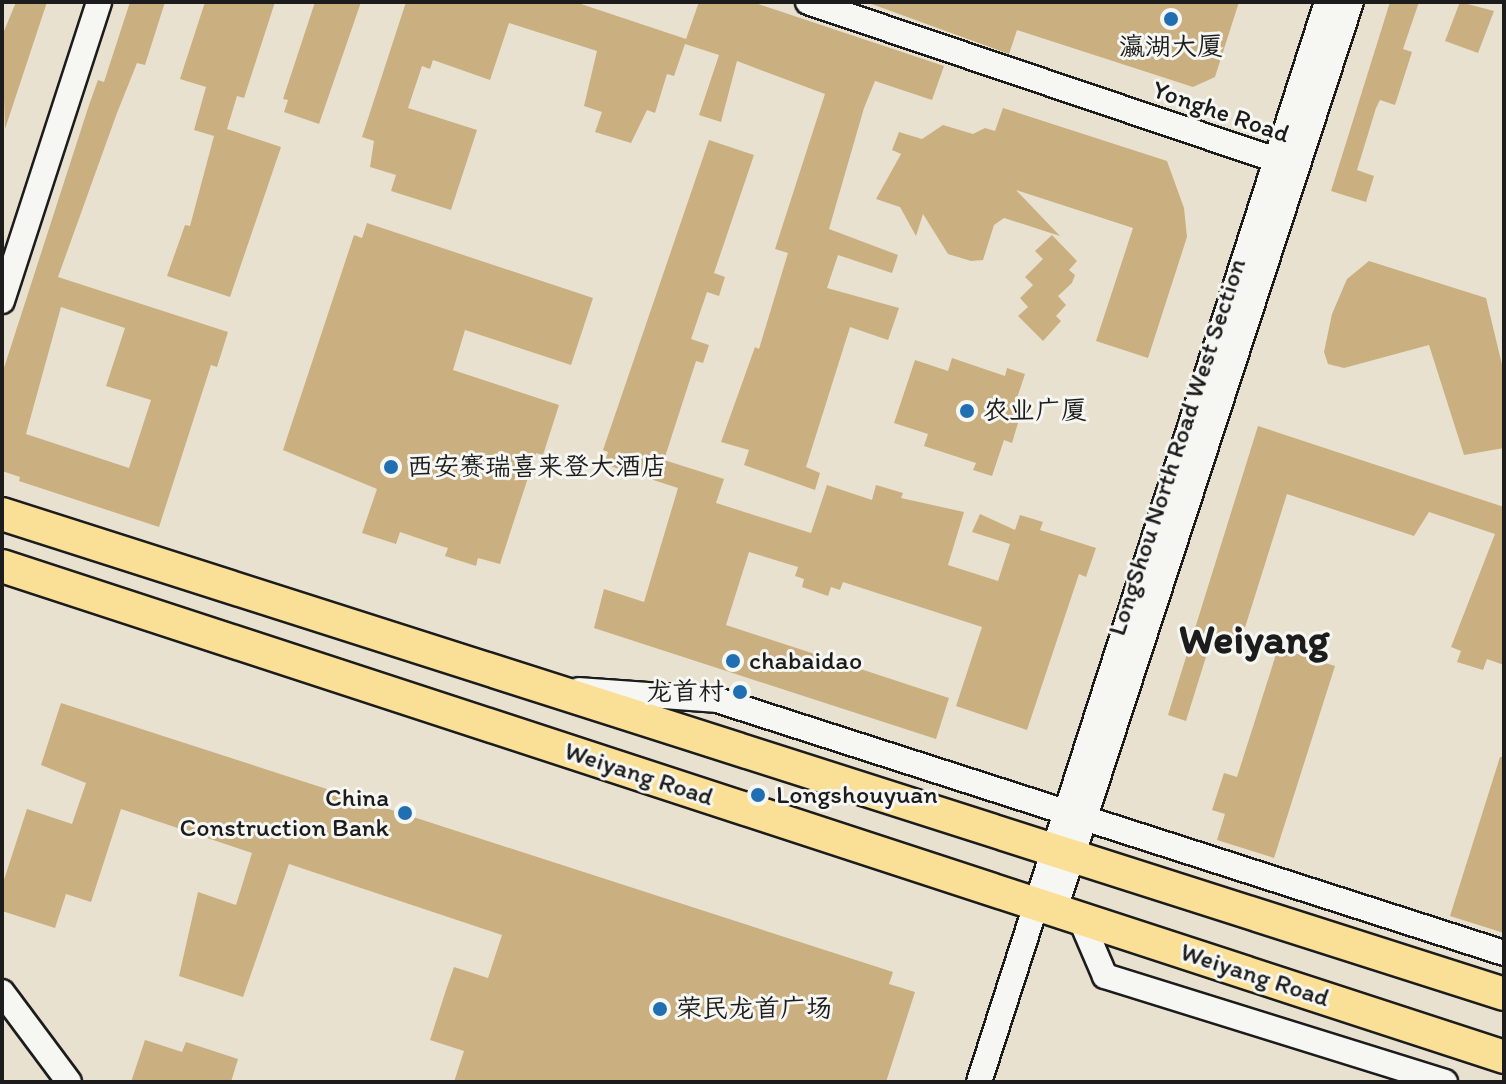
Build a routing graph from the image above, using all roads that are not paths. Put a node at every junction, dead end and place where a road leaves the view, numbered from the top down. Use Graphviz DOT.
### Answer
graph roads {
  1 [pos="99,2"];
  2 [pos="808,2"];
  3 [pos="1327,2"];
  4 [pos="1351,2"];
  5 [pos="1286,163"];
  6 [pos="2,301"];
  7 [pos="2,514"];
  8 [pos="2,566"];
  9 [pos="534,684"];
  10 [pos="1075,815"];
  11 [pos="1062,855"];
  12 [pos="1056,910"];
  13 [pos="1504,953"];
  14 [pos="2,992"];
  15 [pos="1504,994"];
  16 [pos="1504,1057"];
  17 [pos="69,1082"];
  18 [pos="979,1082"];
  19 [pos="1445,1082"];
  1 -- 6 [label="street"];
  2 -- 5 [label="street, Yonghe Road"];
  3 -- 5 [label="street, LongShou North Road West Section"];
  4 -- 5 [label="street, LongShou North Road West Section"];
  5 -- 10 [label="street, LongShou North Road West Section"];
  7 -- 9 [label="main road, Weiyang Road"];
  8 -- 12 [label="main road, Weiyang Road"];
  9 -- 10 [label="street"];
  9 -- 11 [label="main road, Weiyang Road"];
  10 -- 11 [label="street, LongShou North Road West Section"];
  10 -- 13 [label="street"];
  11 -- 12 [label="street, LongShou North Road West Section"];
  11 -- 15 [label="main road, Weiyang Road"];
  12 -- 16 [label="main road, Weiyang Road"];
  12 -- 18 [label="street, LongShou North Road West Section"];
  12 -- 19 [label="street"];
  14 -- 17 [label="street"];
}
